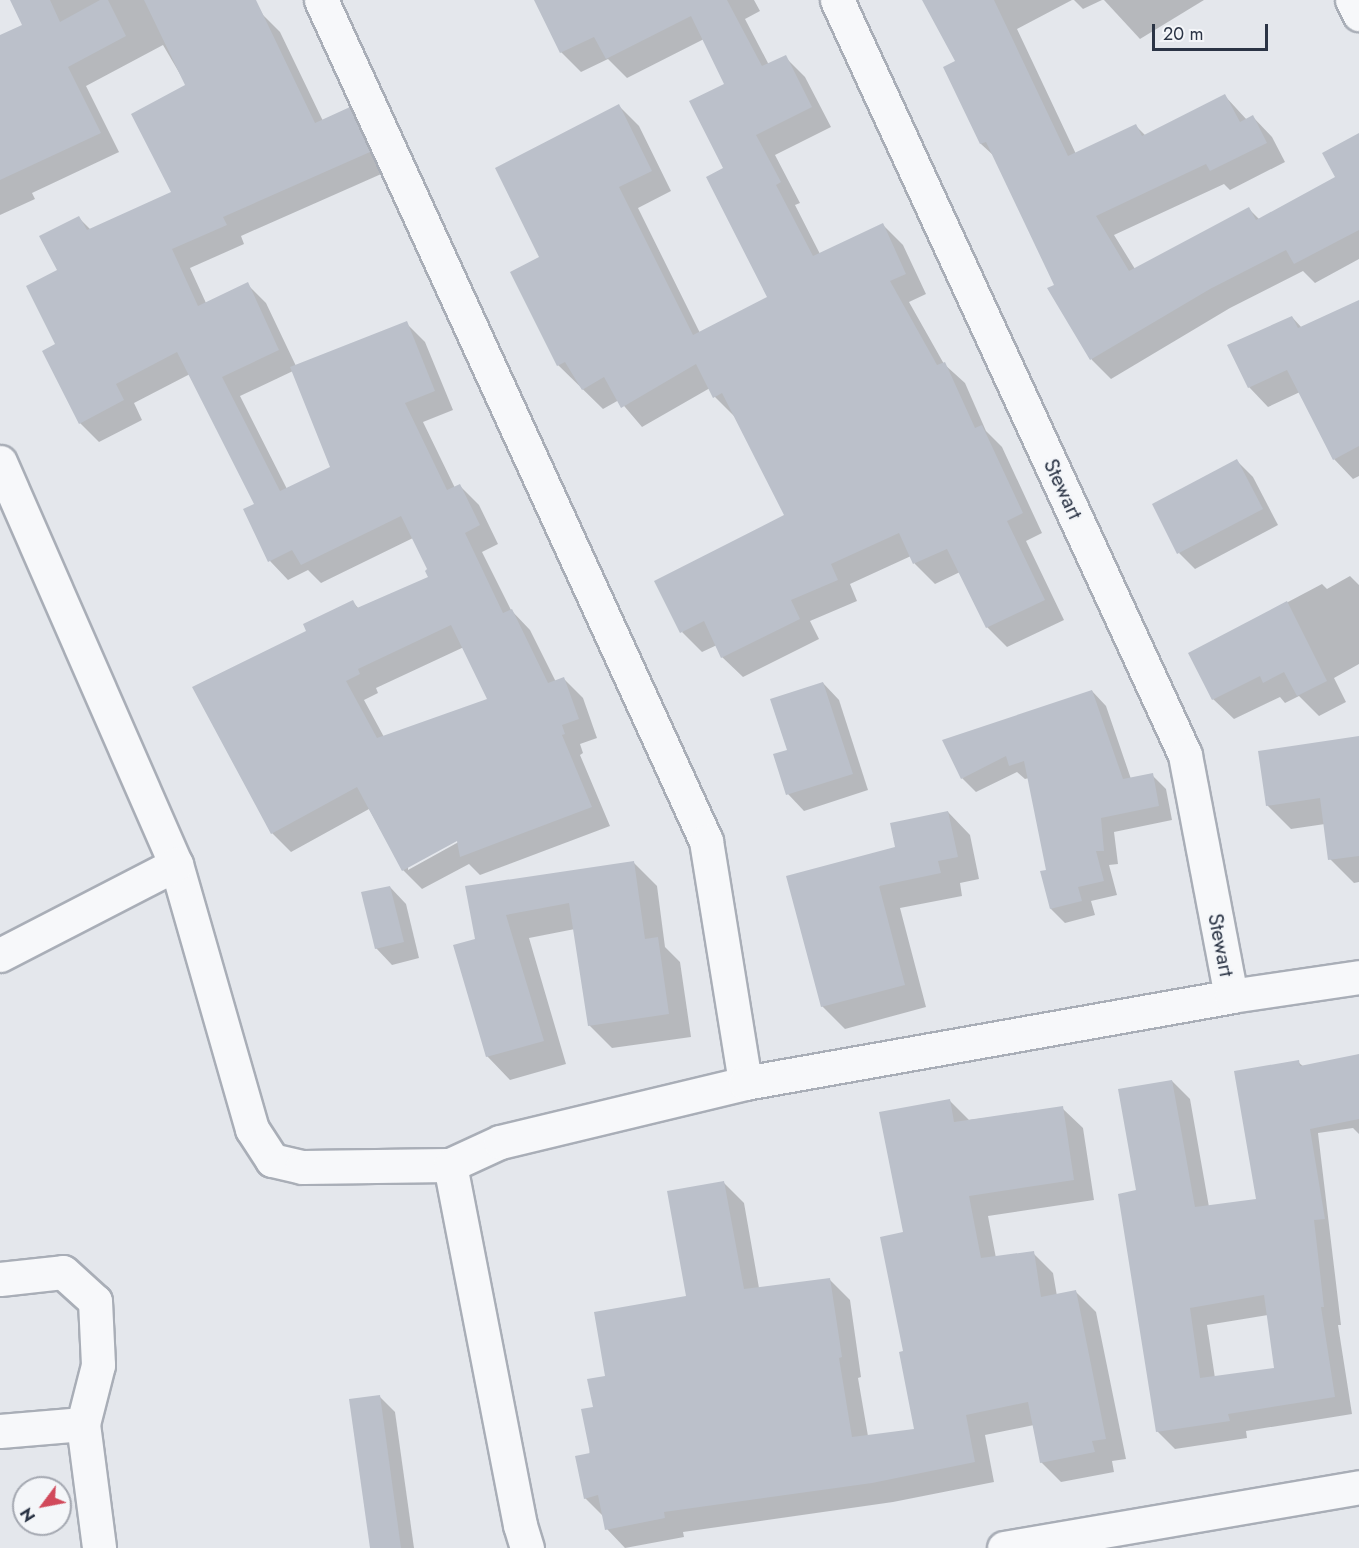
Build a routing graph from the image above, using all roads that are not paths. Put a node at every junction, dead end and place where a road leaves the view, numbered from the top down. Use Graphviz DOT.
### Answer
graph roads {
  1 [pos="321,0"];
  2 [pos="837,0"];
  3 [pos="1352,0"];
  4 [pos="1359,14"];
  5 [pos="0,462"];
  6 [pos="176,864"];
  7 [pos="0,954"];
  8 [pos="1359,977"];
  9 [pos="1231,996"];
  10 [pos="745,1083"];
  11 [pos="450,1165"];
  12 [pos="0,1279"];
  13 [pos="83,1424"];
  14 [pos="0,1431"];
  15 [pos="1359,1487"];
  16 [pos="99,1548"];
  17 [pos="527,1548"];
  18 [pos="1004,1548"];
  1 -- 10 [label="street"];
  2 -- 9 [label="street, Stewart"];
  3 -- 4 [label="street"];
  5 -- 6 [label="street"];
  6 -- 7 [label="street"];
  6 -- 11 [label="street"];
  8 -- 9 [label="street"];
  9 -- 10 [label="street"];
  10 -- 11 [label="street"];
  11 -- 17 [label="street"];
  12 -- 13 [label="street"];
  13 -- 14 [label="street"];
  13 -- 16 [label="street"];
  15 -- 18 [label="street"];
}
